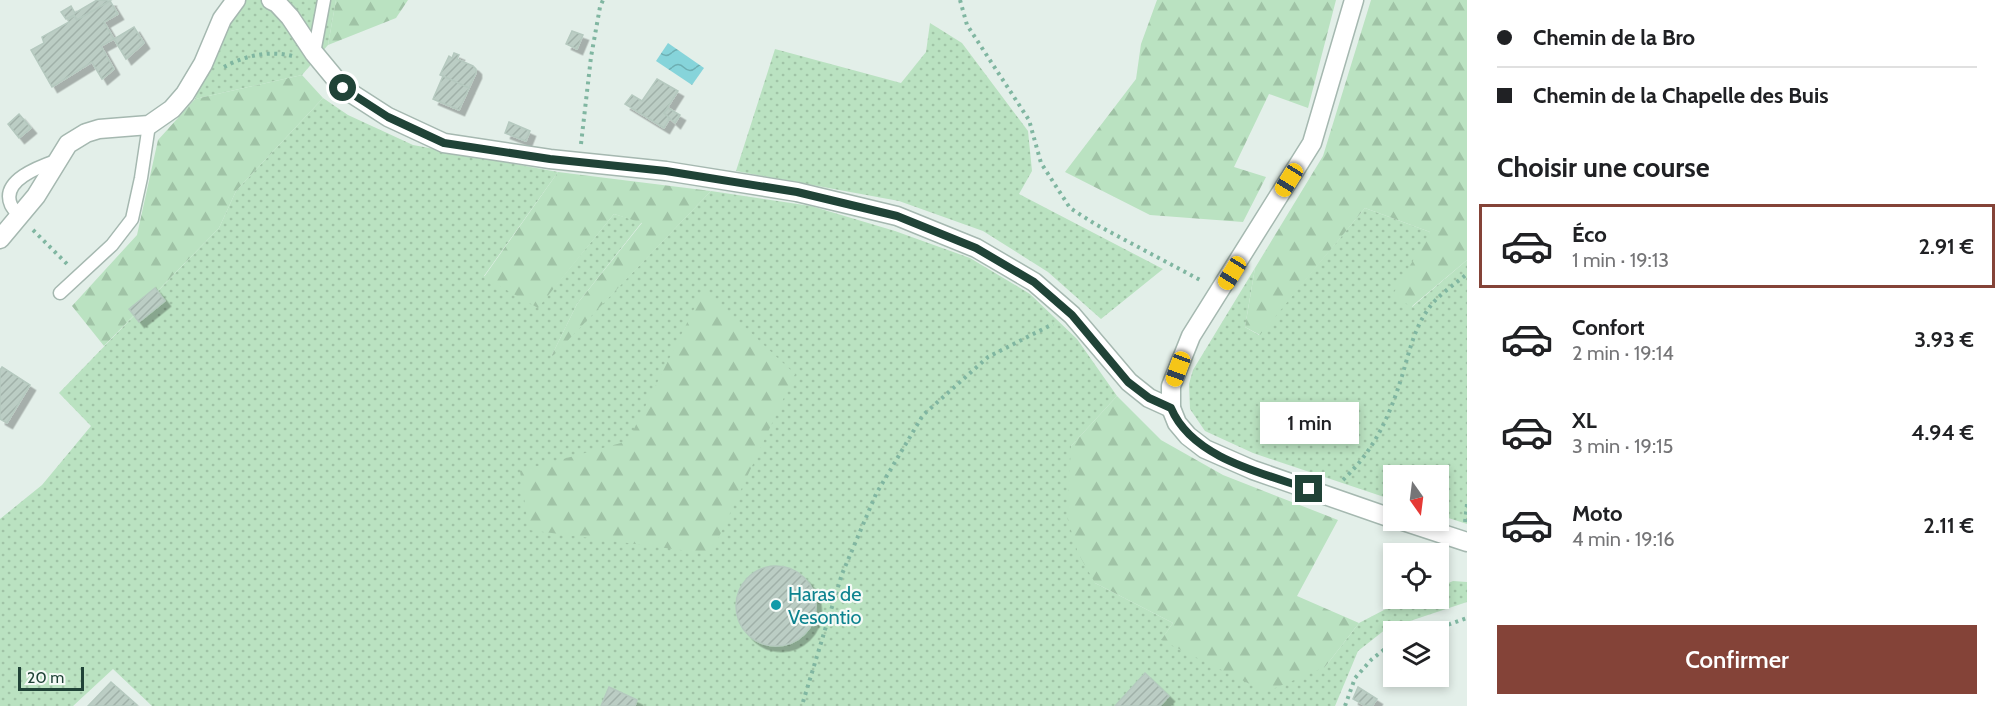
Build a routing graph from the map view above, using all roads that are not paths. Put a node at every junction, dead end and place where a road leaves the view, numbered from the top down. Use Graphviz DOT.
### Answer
graph roads {
  1 [pos="236,0"];
  2 [pos="271,0"];
  3 [pos="324,0"];
  4 [pos="1354,0"];
  5 [pos="319,59"];
  6 [pos="148,126"];
  7 [pos="58,160"];
  8 [pos="20,217"];
  9 [pos="0,239"];
  10 [pos="60,293"];
  11 [pos="1171,408"];
  12 [pos="1383,515"];
  13 [pos="1434,531"];
  14 [pos="1467,542"];
  1 -- 6 [label="street"];
  2 -- 5 [label="street"];
  3 -- 5 [label="lane"];
  4 -- 11 [label="street"];
  5 -- 11 [label="street"];
  6 -- 7 [label="street"];
  6 -- 10 [label="lane"];
  7 -- 8 [label="street"];
  7 -- 8 [label="lane"];
  8 -- 9 [label="street"];
  11 -- 12 [label="street"];
  13 -- 14 [label="street"];
}
